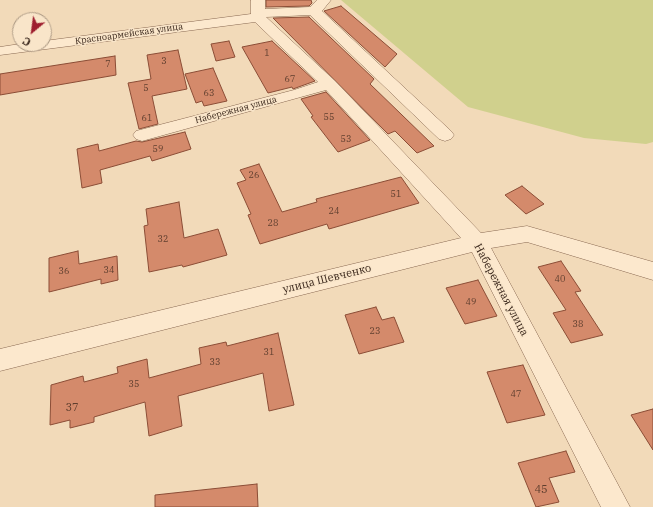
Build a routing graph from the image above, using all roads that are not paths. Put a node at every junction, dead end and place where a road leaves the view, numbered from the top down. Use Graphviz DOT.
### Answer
graph roads {
  1 [pos="319,5"];
  2 [pos="258,10"];
  3 [pos="0,51"];
  4 [pos="329,84"];
  5 [pos="142,135"];
  6 [pos="445,135"];
  7 [pos="477,242"];
  8 [pos="653,271"];
  9 [pos="0,360"];
  10 [pos="616,507"];
  1 -- 2 [label="street, Красноармейская улица"];
  1 -- 6 [label="street"];
  2 -- 3 [label="street, Красноармейская улица"];
  2 -- 4 [label="street, Набережная улица"];
  4 -- 5 [label="street, Набережная улица"];
  4 -- 7 [label="street, Набережная улица"];
  7 -- 8 [label="street, улица Шевченко"];
  7 -- 9 [label="street, улица Шевченко"];
  7 -- 10 [label="street, Набережная улица"];
}
